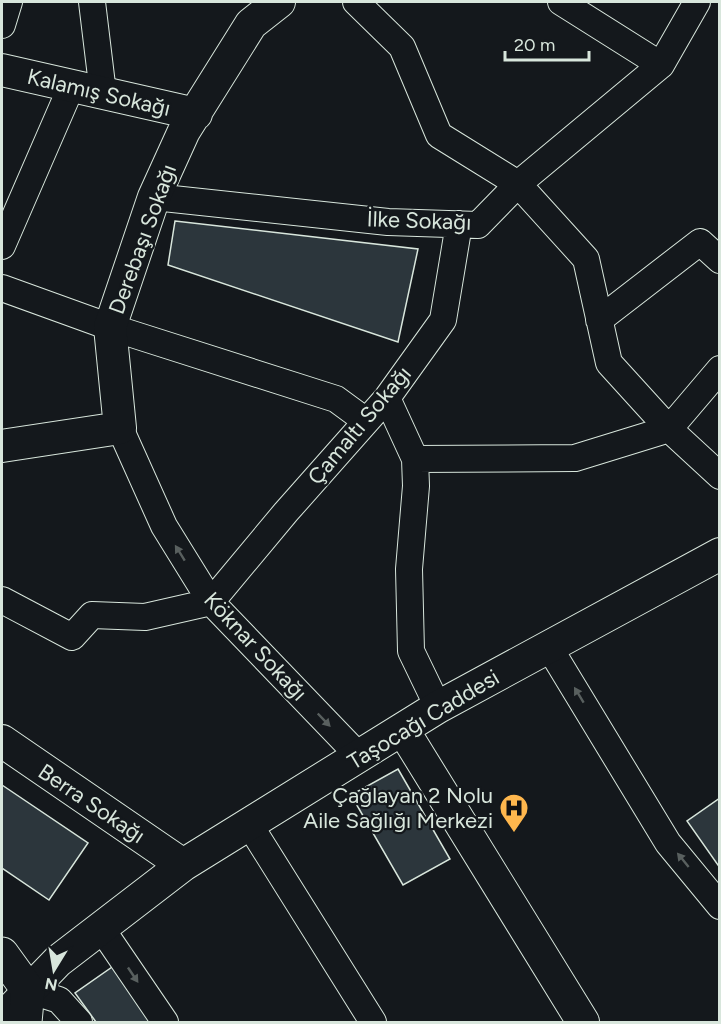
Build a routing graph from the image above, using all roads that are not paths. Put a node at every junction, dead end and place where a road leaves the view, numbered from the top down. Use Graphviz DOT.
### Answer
graph roads {
  1 [pos="9,2"];
  2 [pos="92,2"];
  3 [pos="279,2"];
  4 [pos="356,2"];
  5 [pos="561,2"];
  6 [pos="697,2"];
  7 [pos="253,13"];
  8 [pos="2,25"];
  9 [pos="661,65"];
  10 [pos="2,70"];
  11 [pos="72,85"];
  12 [pos="103,93"];
  13 [pos="196,114"];
  14 [pos="518,184"];
  15 [pos="154,197"];
  16 [pos="459,224"];
  17 [pos="2,246"];
  18 [pos="720,260"];
  19 [pos="2,288"];
  20 [pos="599,320"];
  21 [pos="110,327"];
  22 [pos="720,369"];
  23 [pos="387,398"];
  24 [pos="366,421"];
  25 [pos="120,428"];
  26 [pos="669,429"];
  27 [pos="2,446"];
  28 [pos="415,459"];
  29 [pos="720,476"];
  30 [pos="720,554"];
  31 [pos="2,600"];
  32 [pos="211,602"];
  33 [pos="549,647"];
  34 [pos="438,707"];
  35 [pos="403,730"];
  36 [pos="2,741"];
  37 [pos="360,757"];
  38 [pos="249,824"];
  39 [pos="183,865"];
  40 [pos="720,906"];
  41 [pos="101,928"];
  42 [pos="2,954"];
  43 [pos="28,990"];
  44 [pos="2,1019"];
  45 [pos="26,1023"];
  46 [pos="79,1023"];
  47 [pos="165,1023"];
  48 [pos="373,1023"];
  49 [pos="583,1023"];
  1 -- 8 [label="street"];
  2 -- 12 [label="street"];
  3 -- 7 [label="street, Derebaşı Sokağı"];
  4 -- 14 [label="street"];
  5 -- 9 [label="street"];
  6 -- 9 [label="street, İlke Sokağı"];
  7 -- 13 [label="street, Derebaşı Sokağı"];
  9 -- 14 [label="street, İlke Sokağı"];
  10 -- 11 [label="street, Kalamış Sokağı"];
  11 -- 12 [label="street, Kalamış Sokağı"];
  11 -- 17 [label="street"];
  12 -- 13 [label="street, Kalamış Sokağı"];
  13 -- 15 [label="street, Derebaşı Sokağı"];
  14 -- 16 [label="street, İlke Sokağı"];
  14 -- 20 [label="street"];
  15 -- 16 [label="street, İlke Sokağı"];
  15 -- 21 [label="street, Derebaşı Sokağı"];
  16 -- 23 [label="street, Çamaltı Sokağı"];
  18 -- 20 [label="street"];
  19 -- 21 [label="street"];
  20 -- 26 [label="street"];
  21 -- 24 [label="street"];
  21 -- 25 [label="street, Derebaşı Sokağı"];
  22 -- 26 [label="street"];
  23 -- 24 [label="street, Çamaltı Sokağı"];
  23 -- 28 [label="street"];
  24 -- 32 [label="street, Çamaltı Sokağı"];
  25 -- 27 [label="street"];
  32 -- 25 [label="street, Köknar Sokağı, one-way"];
  26 -- 28 [label="street"];
  26 -- 29 [label="street"];
  28 -- 34 [label="street"];
  30 -- 33 [label="street, Taşocağı Caddesi"];
  31 -- 32 [label="street"];
  32 -- 37 [label="street, Köknar Sokağı, one-way"];
  33 -- 34 [label="street, Taşocağı Caddesi"];
  40 -- 33 [label="street, one-way"];
  34 -- 35 [label="street, Taşocağı Caddesi"];
  35 -- 37 [label="street, Taşocağı Caddesi"];
  35 -- 49 [label="street"];
  36 -- 39 [label="street, Berra Sokağı"];
  37 -- 38 [label="street, Taşocağı Caddesi"];
  38 -- 39 [label="street, Taşocağı Caddesi"];
  38 -- 48 [label="street"];
  39 -- 41 [label="street, Taşocağı Caddesi"];
  41 -- 43 [label="street, Taşocağı Caddesi"];
  41 -- 47 [label="street, one-way"];
  42 -- 43 [label="main road"];
  43 -- 44 [label="street, Taşocağı Caddesi"];
  43 -- 45 [label="main road"];
  43 -- 46 [label="street"];
}
